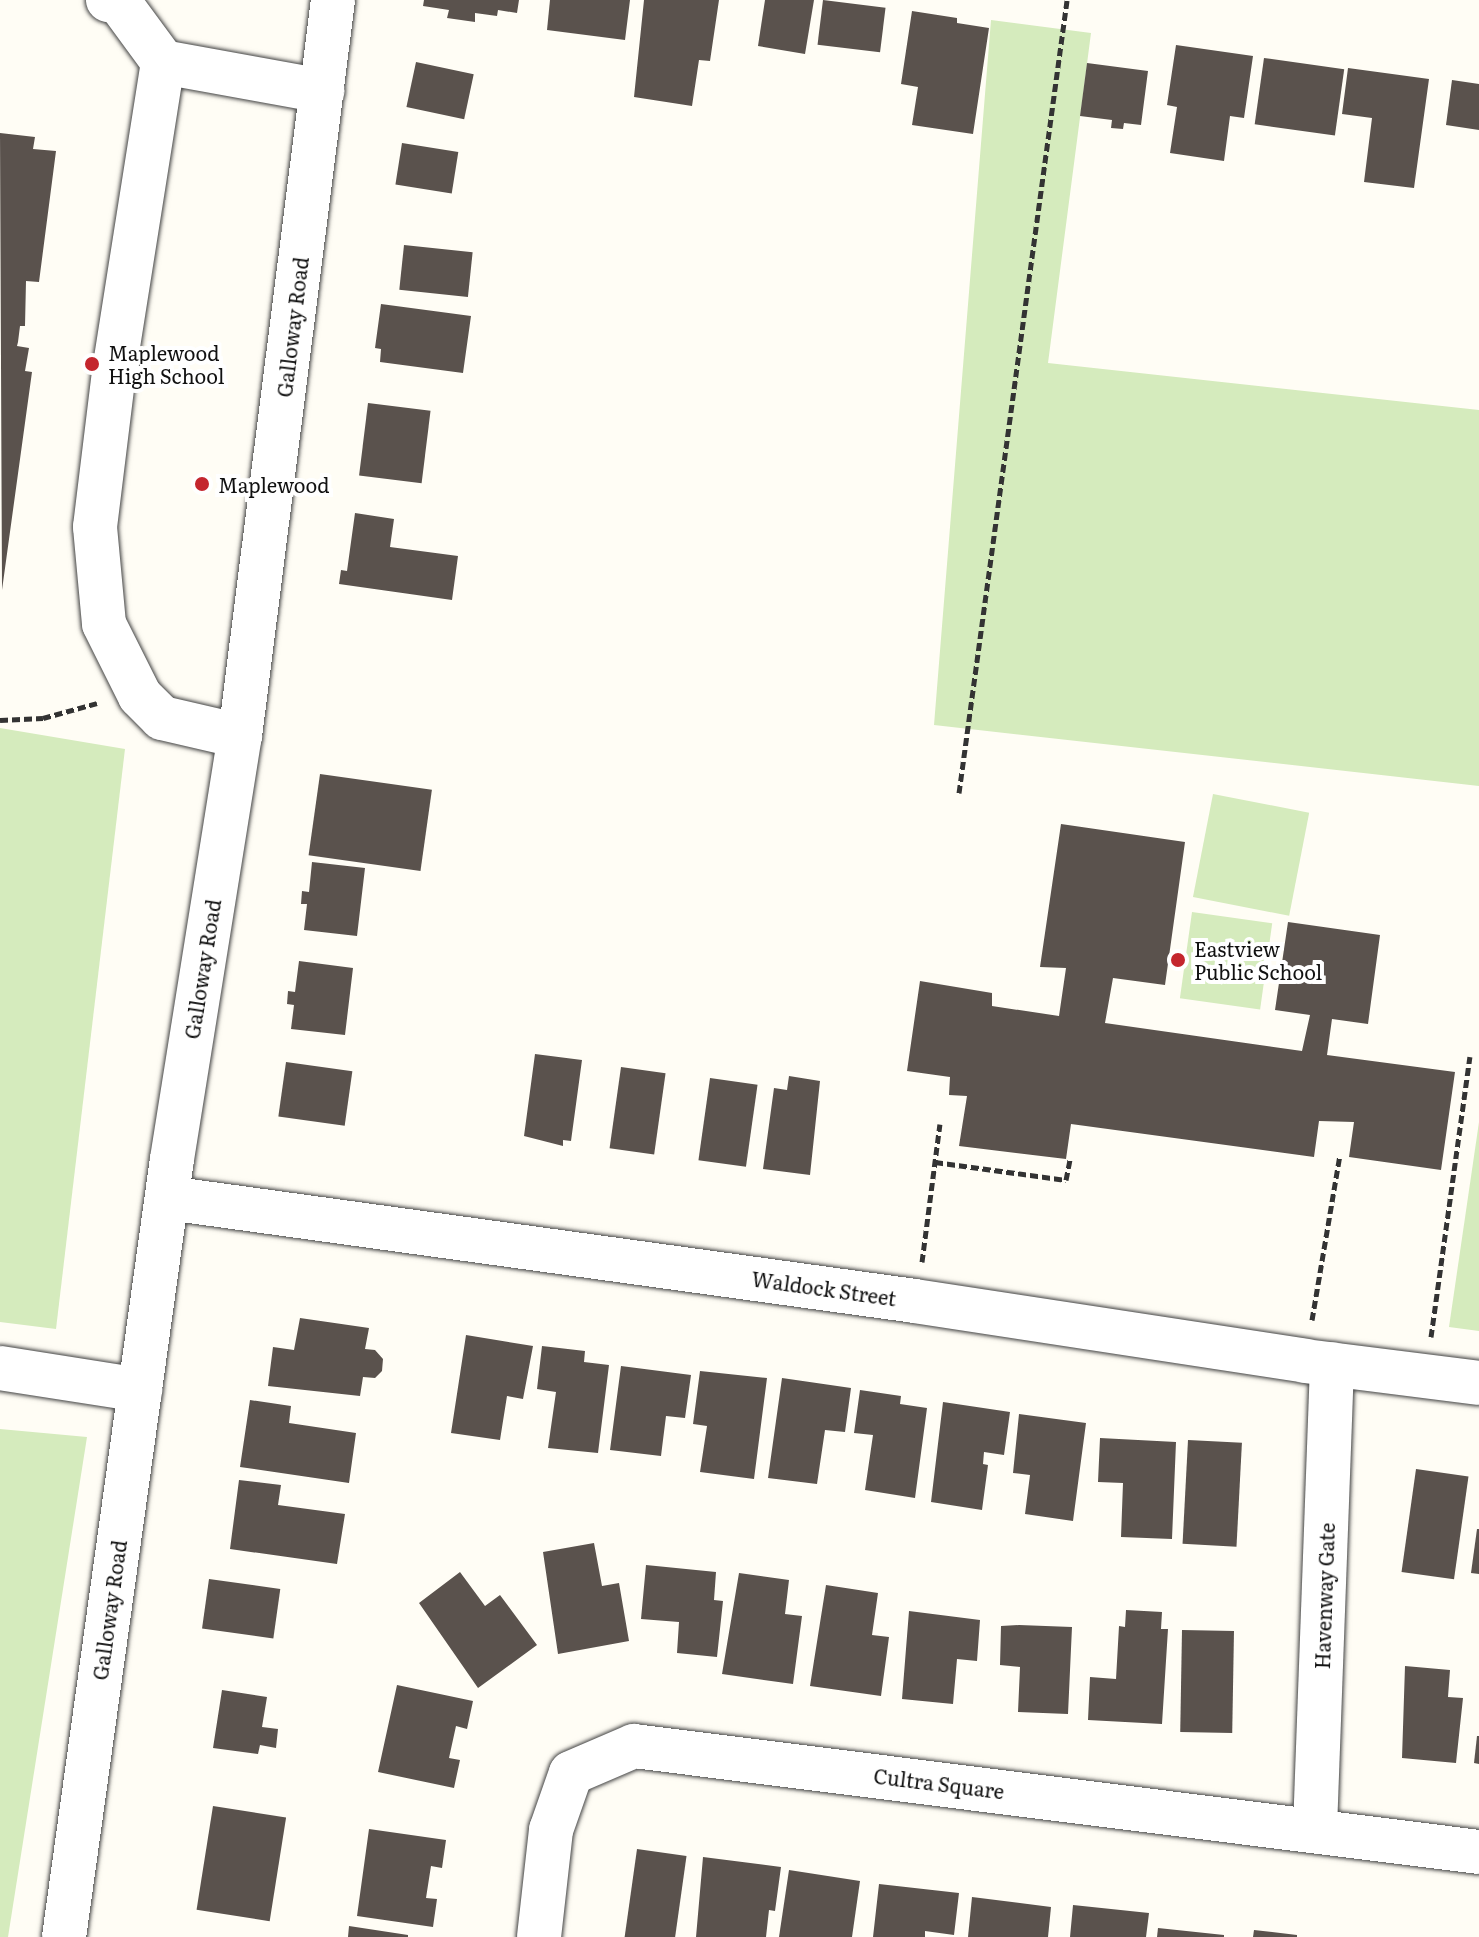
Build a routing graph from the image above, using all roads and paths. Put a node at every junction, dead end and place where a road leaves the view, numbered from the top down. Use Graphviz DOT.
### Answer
graph roads {
  1 [pos="333,0"];
  2 [pos="1067,0"];
  3 [pos="115,1"];
  4 [pos="163,62"];
  5 [pos="322,91"];
  6 [pos="104,701"];
  7 [pos="0,720"];
  8 [pos="240,736"];
  9 [pos="959,793"];
  10 [pos="1470,1057"];
  11 [pos="940,1124"];
  12 [pos="1340,1155"];
  13 [pos="1070,1159"];
  14 [pos="935,1162"];
  15 [pos="168,1198"];
  16 [pos="915,1301"];
  17 [pos="1319,1362"];
  18 [pos="0,1368"];
  19 [pos="1425,1376"];
  20 [pos="1479,1383"];
  21 [pos="140,1390"];
  22 [pos="1315,1829"];
  23 [pos="1479,1852"];
  24 [pos="64,1937"];
  25 [pos="539,1937"];
  1 -- 5 [label="street, Galloway Road"];
  2 -- 9 [label="path"];
  3 -- 4 [label="street"];
  4 -- 5 [label="street"];
  4 -- 8 [label="street"];
  5 -- 8 [label="street, Galloway Road"];
  6 -- 7 [label="path"];
  8 -- 15 [label="street, Galloway Road"];
  10 -- 19 [label="path"];
  11 -- 14 [label="path"];
  12 -- 17 [label="path"];
  13 -- 14 [label="path"];
  14 -- 16 [label="path"];
  15 -- 16 [label="street, Waldock Street"];
  15 -- 21 [label="street, Galloway Road"];
  16 -- 17 [label="street, Waldock Street"];
  17 -- 19 [label="street, Waldock Street"];
  17 -- 22 [label="street, Havenway Gate"];
  18 -- 21 [label="street"];
  19 -- 20 [label="street, Waldock Street"];
  21 -- 24 [label="street, Galloway Road"];
  22 -- 23 [label="street, Cultra Square"];
  22 -- 25 [label="street, Cultra Square"];
}
